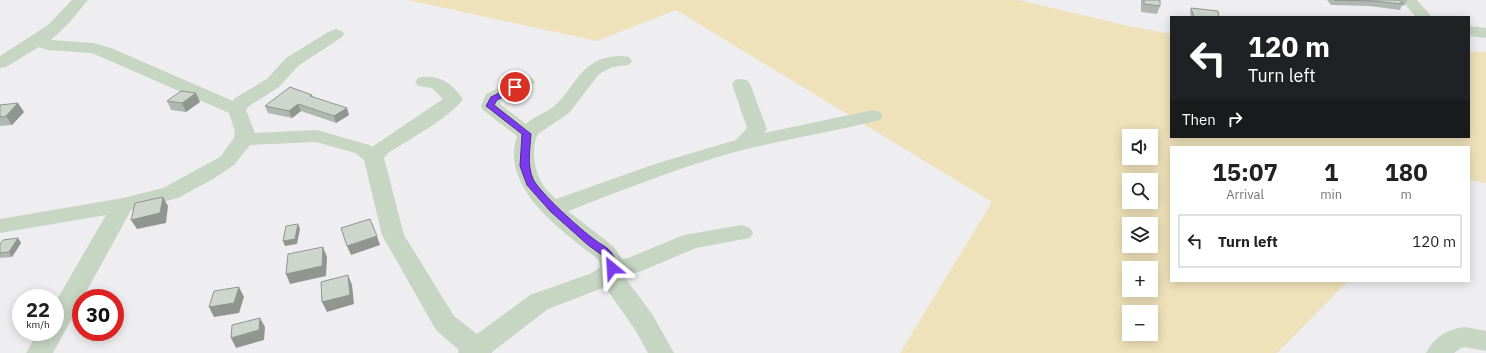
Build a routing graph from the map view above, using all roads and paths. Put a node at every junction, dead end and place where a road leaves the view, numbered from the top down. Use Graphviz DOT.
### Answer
graph roads {
  1 [pos="80,0"];
  2 [pos="1409,0"];
  3 [pos="1423,16"];
  4 [pos="1470,31"];
  5 [pos="1486,32"];
  6 [pos="336,34"];
  7 [pos="42,38"];
  8 [pos="623,61"];
  9 [pos="0,63"];
  10 [pos="424,82"];
  11 [pos="526,82"];
  12 [pos="741,84"];
  13 [pos="237,110"];
  14 [pos="872,116"];
  15 [pos="527,134"];
  16 [pos="244,139"];
  17 [pos="743,144"];
  18 [pos="374,158"];
  19 [pos="123,205"];
  20 [pos="554,208"];
  21 [pos="0,226"];
  22 [pos="742,233"];
  23 [pos="611,271"];
  24 [pos="64,310"];
  25 [pos="46,341"];
  26 [pos="1486,341"];
  27 [pos="476,352"];
  28 [pos="39,353"];
  29 [pos="661,353"];
  30 [pos="1438,353"];
  1 -- 7 [label="street"];
  2 -- 3 [label="street"];
  4 -- 5 [label="street"];
  6 -- 13 [label="street"];
  7 -- 9 [label="street"];
  7 -- 13 [label="street"];
  8 -- 15 [label="street"];
  10 -- 18 [label="street"];
  11 -- 15 [label="street"];
  12 -- 17 [label="street"];
  13 -- 16 [label="street"];
  14 -- 17 [label="street"];
  15 -- 20 [label="street"];
  16 -- 18 [label="street"];
  16 -- 19 [label="street"];
  17 -- 20 [label="street"];
  18 -- 27 [label="street"];
  19 -- 21 [label="street"];
  19 -- 24 [label="street"];
  20 -- 23 [label="street"];
  22 -- 23 [label="street"];
  23 -- 27 [label="street"];
  23 -- 29 [label="street"];
  25 -- 28 [label="street"];
  26 -- 30 [label="street"];
}
